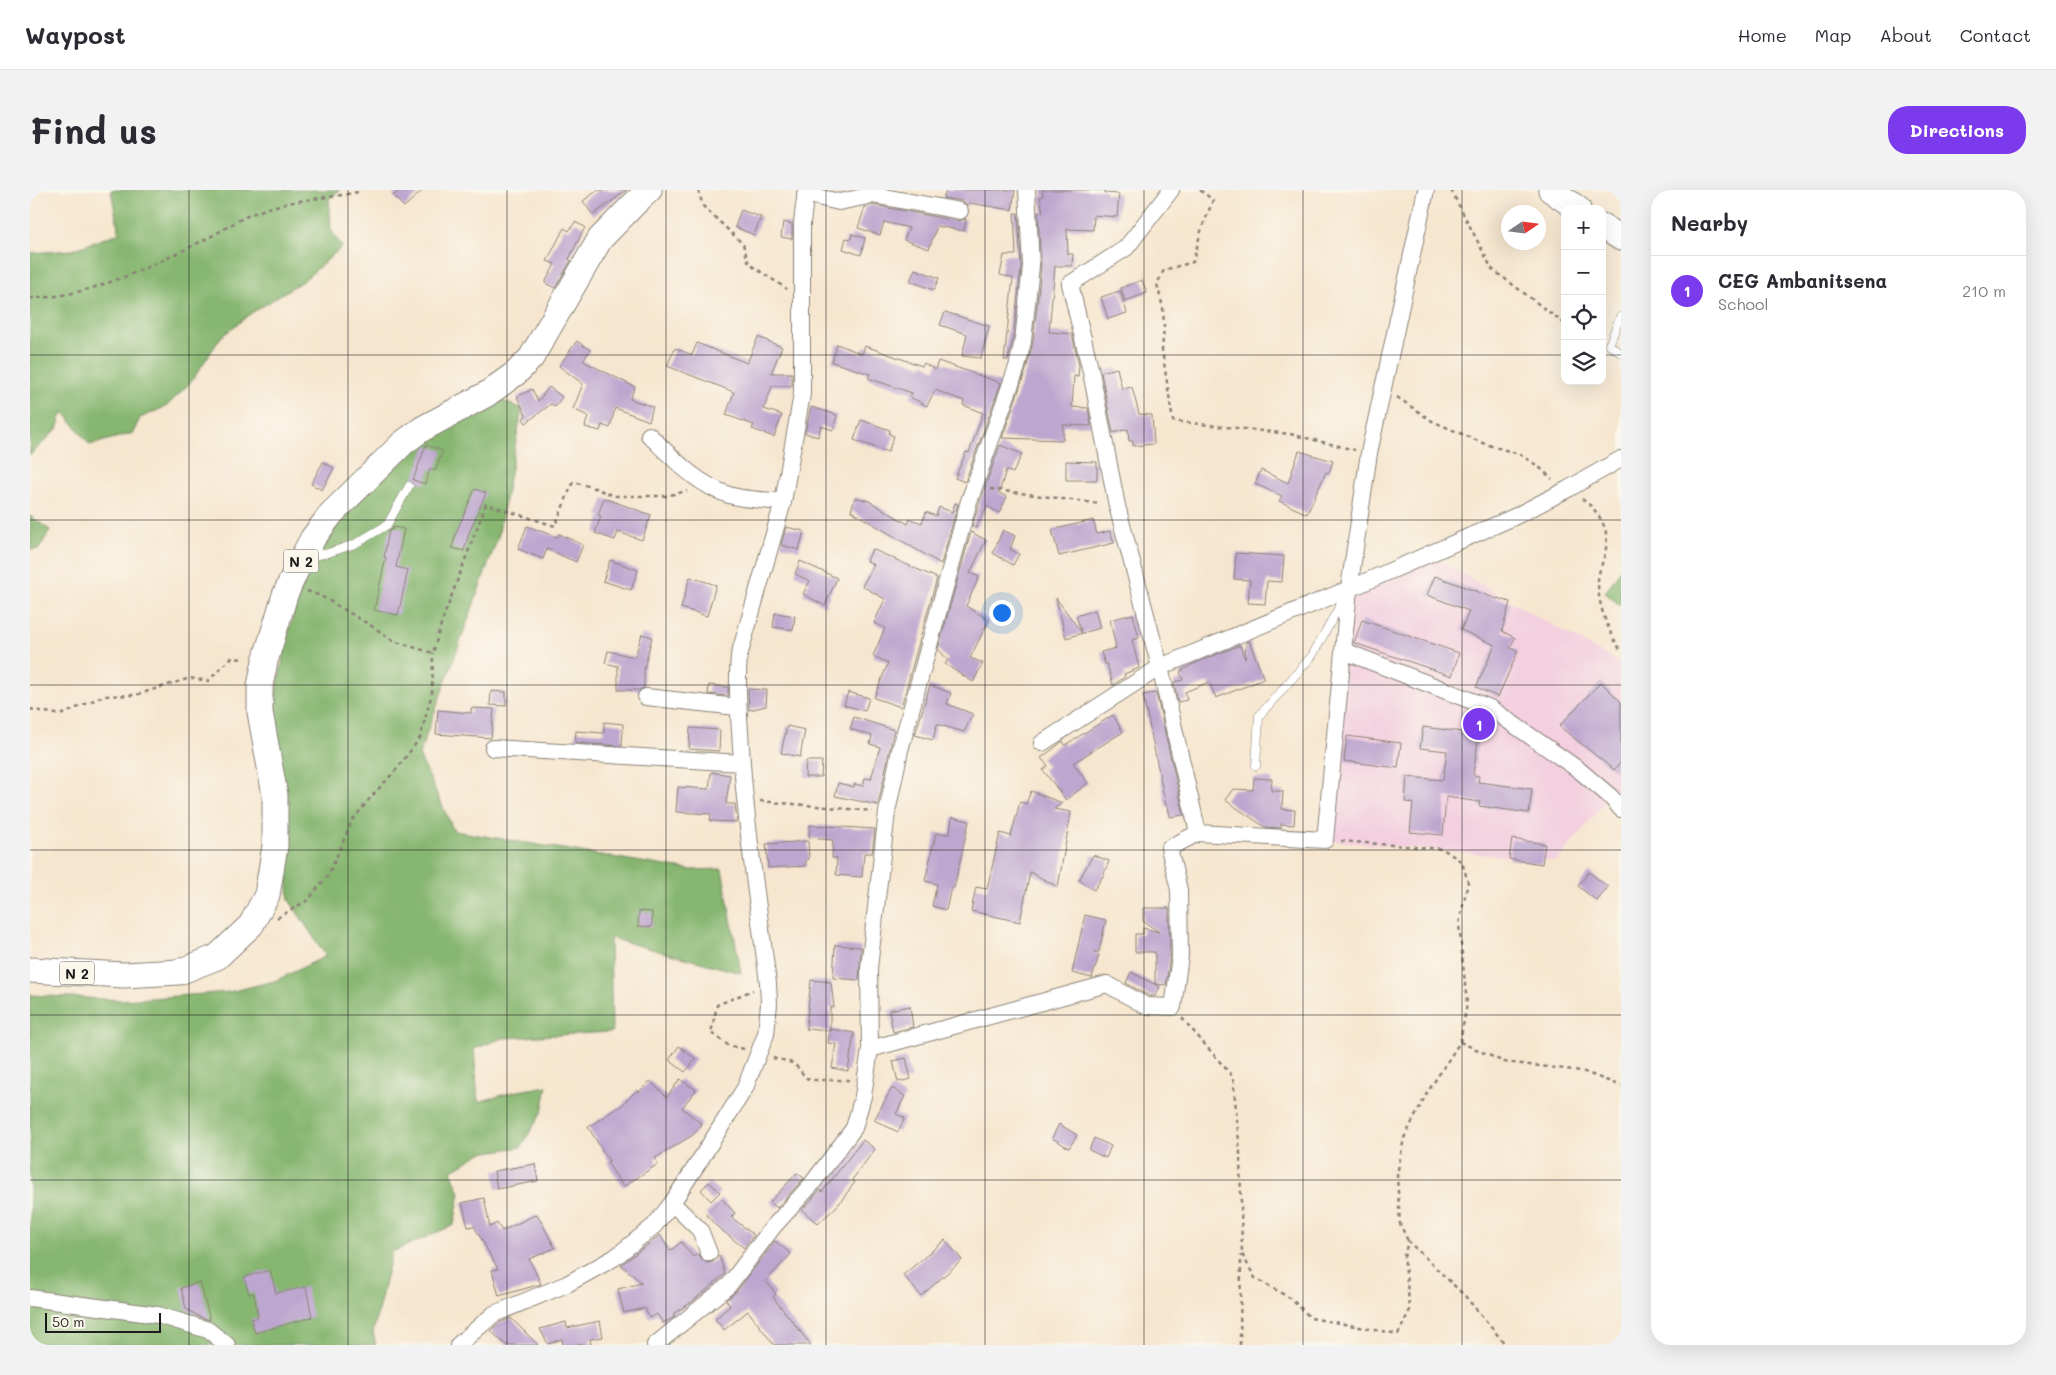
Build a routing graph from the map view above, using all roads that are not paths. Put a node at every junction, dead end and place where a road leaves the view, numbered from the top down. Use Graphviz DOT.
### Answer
graph roads {
  1 [pos="649,190"];
  2 [pos="1027,190"];
  3 [pos="1171,190"];
  4 [pos="1426,190"];
  5 [pos="1551,190"];
  6 [pos="805,192"];
  7 [pos="1572,205"];
  8 [pos="960,211"];
  9 [pos="1606,229"];
  10 [pos="1621,238"];
  11 [pos="1621,316"];
  12 [pos="1621,353"];
  13 [pos="649,435"];
  14 [pos="1621,459"];
  15 [pos="409,486"];
  16 [pos="783,502"];
  17 [pos="302,558"];
  18 [pos="1349,590"];
  19 [pos="1344,651"];
  20 [pos="1160,667"];
  21 [pos="646,698"];
  22 [pos="737,707"];
  23 [pos="1042,743"];
  24 [pos="493,748"];
  25 [pos="742,763"];
  26 [pos="1256,766"];
  27 [pos="1618,800"];
  28 [pos="1198,833"];
  29 [pos="30,970"];
  30 [pos="870,1049"];
  31 [pos="672,1203"];
  32 [pos="709,1252"];
  33 [pos="30,1298"];
  34 [pos="227,1345"];
  35 [pos="458,1345"];
  36 [pos="656,1345"];
  1 -- 17 [label="main road, N 2"];
  2 -- 30 [label="street"];
  3 -- 20 [label="street"];
  4 -- 18 [label="street"];
  5 -- 7 [label="main road"];
  6 -- 8 [label="street"];
  6 -- 16 [label="street"];
  9 -- 10 [label="main road"];
  11 -- 12 [label="lane"];
  13 -- 16 [label="street"];
  14 -- 18 [label="street"];
  15 -- 17 [label="lane"];
  16 -- 22 [label="street"];
  17 -- 29 [label="main road, N 2"];
  18 -- 19 [label="street"];
  18 -- 20 [label="street"];
  18 -- 26 [label="lane"];
  19 -- 27 [label="street"];
  19 -- 28 [label="street"];
  20 -- 23 [label="street"];
  20 -- 28 [label="street"];
  21 -- 22 [label="street"];
  22 -- 25 [label="street"];
  24 -- 25 [label="street"];
  25 -- 31 [label="street"];
  28 -- 30 [label="street"];
  30 -- 36 [label="street"];
  31 -- 32 [label="street"];
  31 -- 35 [label="street"];
  33 -- 34 [label="street"];
}
